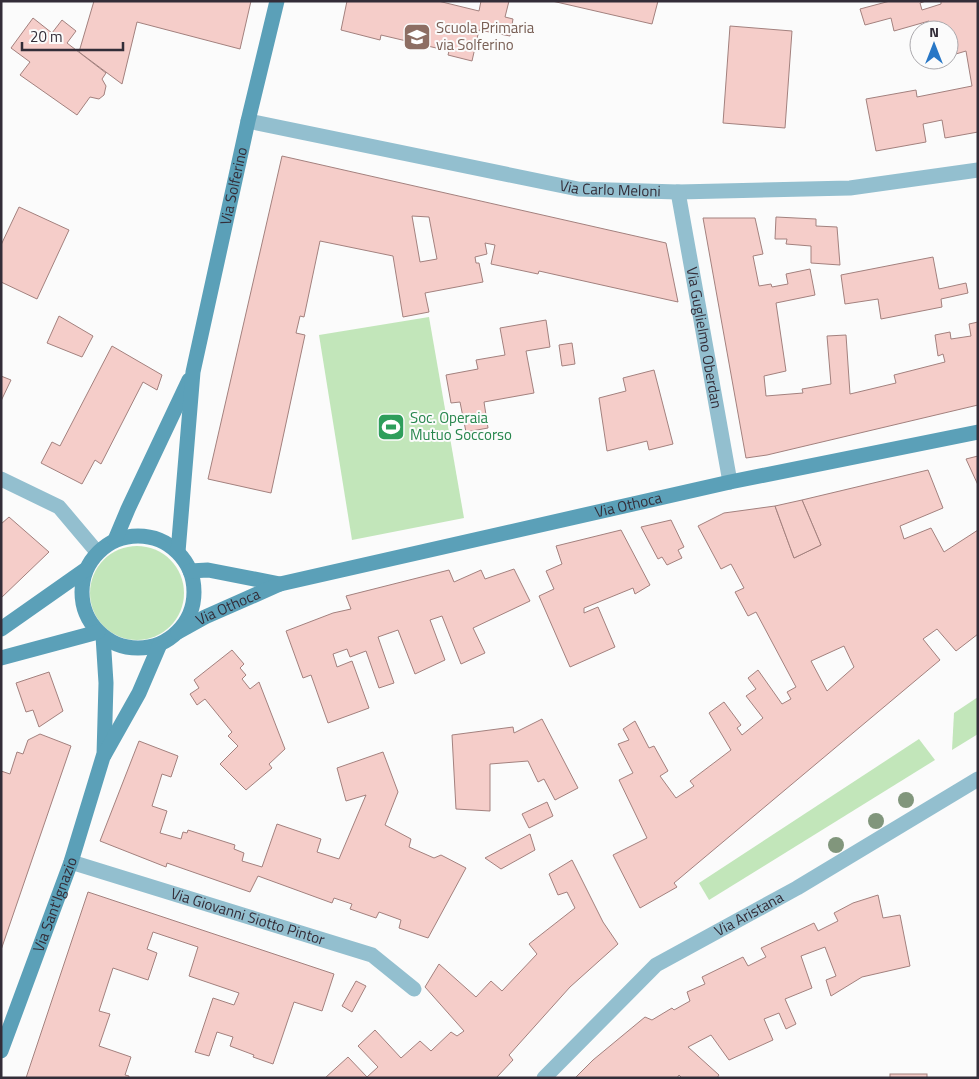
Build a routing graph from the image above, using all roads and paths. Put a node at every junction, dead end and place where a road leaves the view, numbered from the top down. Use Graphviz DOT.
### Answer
graph roads {
  1 [pos="277,1"];
  2 [pos="248,121"];
  3 [pos="978,170"];
  4 [pos="678,192"];
  5 [pos="193,372"];
  6 [pos="978,432"];
  7 [pos="1,479"];
  8 [pos="730,482"];
  9 [pos="115,540"];
  10 [pos="98,552"];
  11 [pos="178,552"];
  12 [pos="85,570"];
  13 [pos="190,571"];
  14 [pos="280,584"];
  15 [pos="1,629"];
  16 [pos="178,632"];
  17 [pos="100,634"];
  18 [pos="160,644"];
  19 [pos="1,658"];
  20 [pos="104,757"];
  21 [pos="978,779"];
  22 [pos="71,862"];
  23 [pos="414,989"];
  24 [pos="1,1051"];
  25 [pos="544,1078"];
  1 -- 2 [label="main road, Via Solferino"];
  2 -- 4 [label="street, Via Carlo Meloni"];
  2 -- 5 [label="main road, Via Solferino"];
  3 -- 4 [label="street, Via Carlo Meloni"];
  4 -- 8 [label="street, Via Guglielmo Oberdan"];
  5 -- 9 [label="main road, Via Solferino"];
  5 -- 11 [label="main road, Via Solferino"];
  6 -- 8 [label="main road, Via Othoca"];
  7 -- 10 [label="street"];
  8 -- 14 [label="main road, Via Othoca"];
  9 -- 10 [label="main road"];
  9 -- 11 [label="main road"];
  10 -- 12 [label="main road"];
  11 -- 13 [label="main road"];
  12 -- 15 [label="main road"];
  12 -- 17 [label="main road"];
  13 -- 14 [label="main road, Via Othoca"];
  13 -- 16 [label="main road"];
  14 -- 16 [label="main road, Via Othoca"];
  16 -- 18 [label="main road"];
  17 -- 18 [label="main road"];
  17 -- 19 [label="main road"];
  17 -- 20 [label="main road, Via Sant'Ignazio"];
  18 -- 20 [label="main road, Via Sant'Ignazio"];
  20 -- 22 [label="main road, Via Sant'Ignazio"];
  21 -- 25 [label="street, Via Aristana"];
  22 -- 23 [label="street, Via Giovanni Siotto Pintor"];
  22 -- 24 [label="main road, Via Sant'Ignazio"];
}
